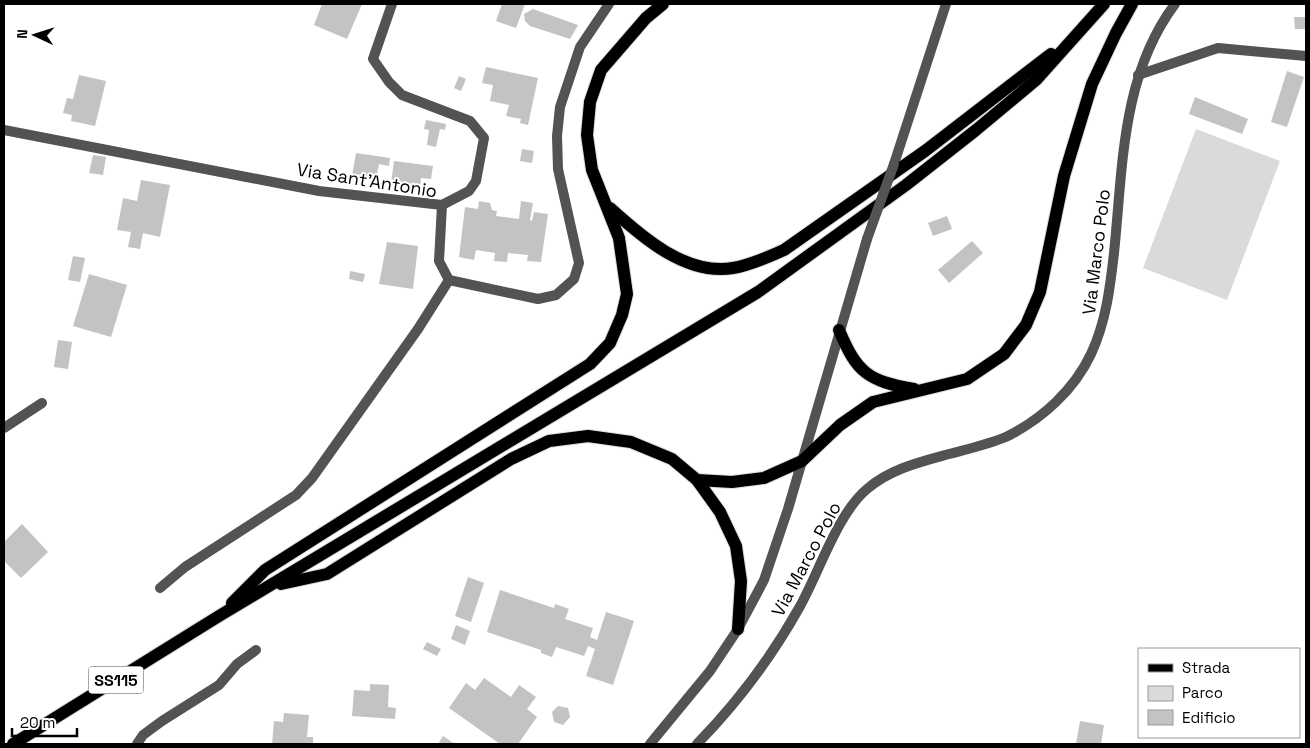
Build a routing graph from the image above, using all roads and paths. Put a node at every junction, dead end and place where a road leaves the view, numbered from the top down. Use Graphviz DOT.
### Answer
graph roads {
  1 [pos="392,4"];
  2 [pos="609,4"];
  3 [pos="663,4"];
  4 [pos="946,4"];
  5 [pos="1104,4"];
  6 [pos="1132,4"];
  7 [pos="1175,4"];
  8 [pos="1078,34"];
  9 [pos="1306,56"];
  10 [pos="1138,75"];
  11 [pos="4,130"];
  12 [pos="442,205"];
  13 [pos="608,206"];
  14 [pos="449,280"];
  15 [pos="840,330"];
  16 [pos="918,389"];
  17 [pos="42,402"];
  18 [pos="4,428"];
  19 [pos="802,460"];
  20 [pos="697,480"];
  21 [pos="271,586"];
  22 [pos="160,588"];
  23 [pos="219,616"];
  24 [pos="738,629"];
  25 [pos="256,650"];
  26 [pos="13,744"];
  27 [pos="137,744"];
  28 [pos="650,744"];
  29 [pos="697,744"];
  1 -- 12 [label="street"];
  2 -- 14 [label="street"];
  3 -- 13 [label="main road"];
  4 -- 15 [label="street, bridge"];
  5 -- 8 [label="main road"];
  6 -- 16 [label="main road"];
  7 -- 10 [label="street, Via Marco Polo"];
  8 -- 13 [label="main road"];
  8 -- 21 [label="main road"];
  9 -- 10 [label="street"];
  10 -- 29 [label="street, Via Marco Polo"];
  11 -- 12 [label="street, Via Sant'Antonio"];
  12 -- 14 [label="street, Via Sant'Antonio"];
  13 -- 23 [label="main road"];
  14 -- 22 [label="street"];
  15 -- 16 [label="main road"];
  15 -- 19 [label="street"];
  16 -- 19 [label="main road"];
  17 -- 18 [label="street"];
  19 -- 20 [label="main road"];
  19 -- 24 [label="street"];
  20 -- 21 [label="main road"];
  20 -- 24 [label="main road"];
  21 -- 23 [label="main road"];
  23 -- 26 [label="main road, SS115"];
  24 -- 28 [label="street"];
  25 -- 27 [label="street"];
}
